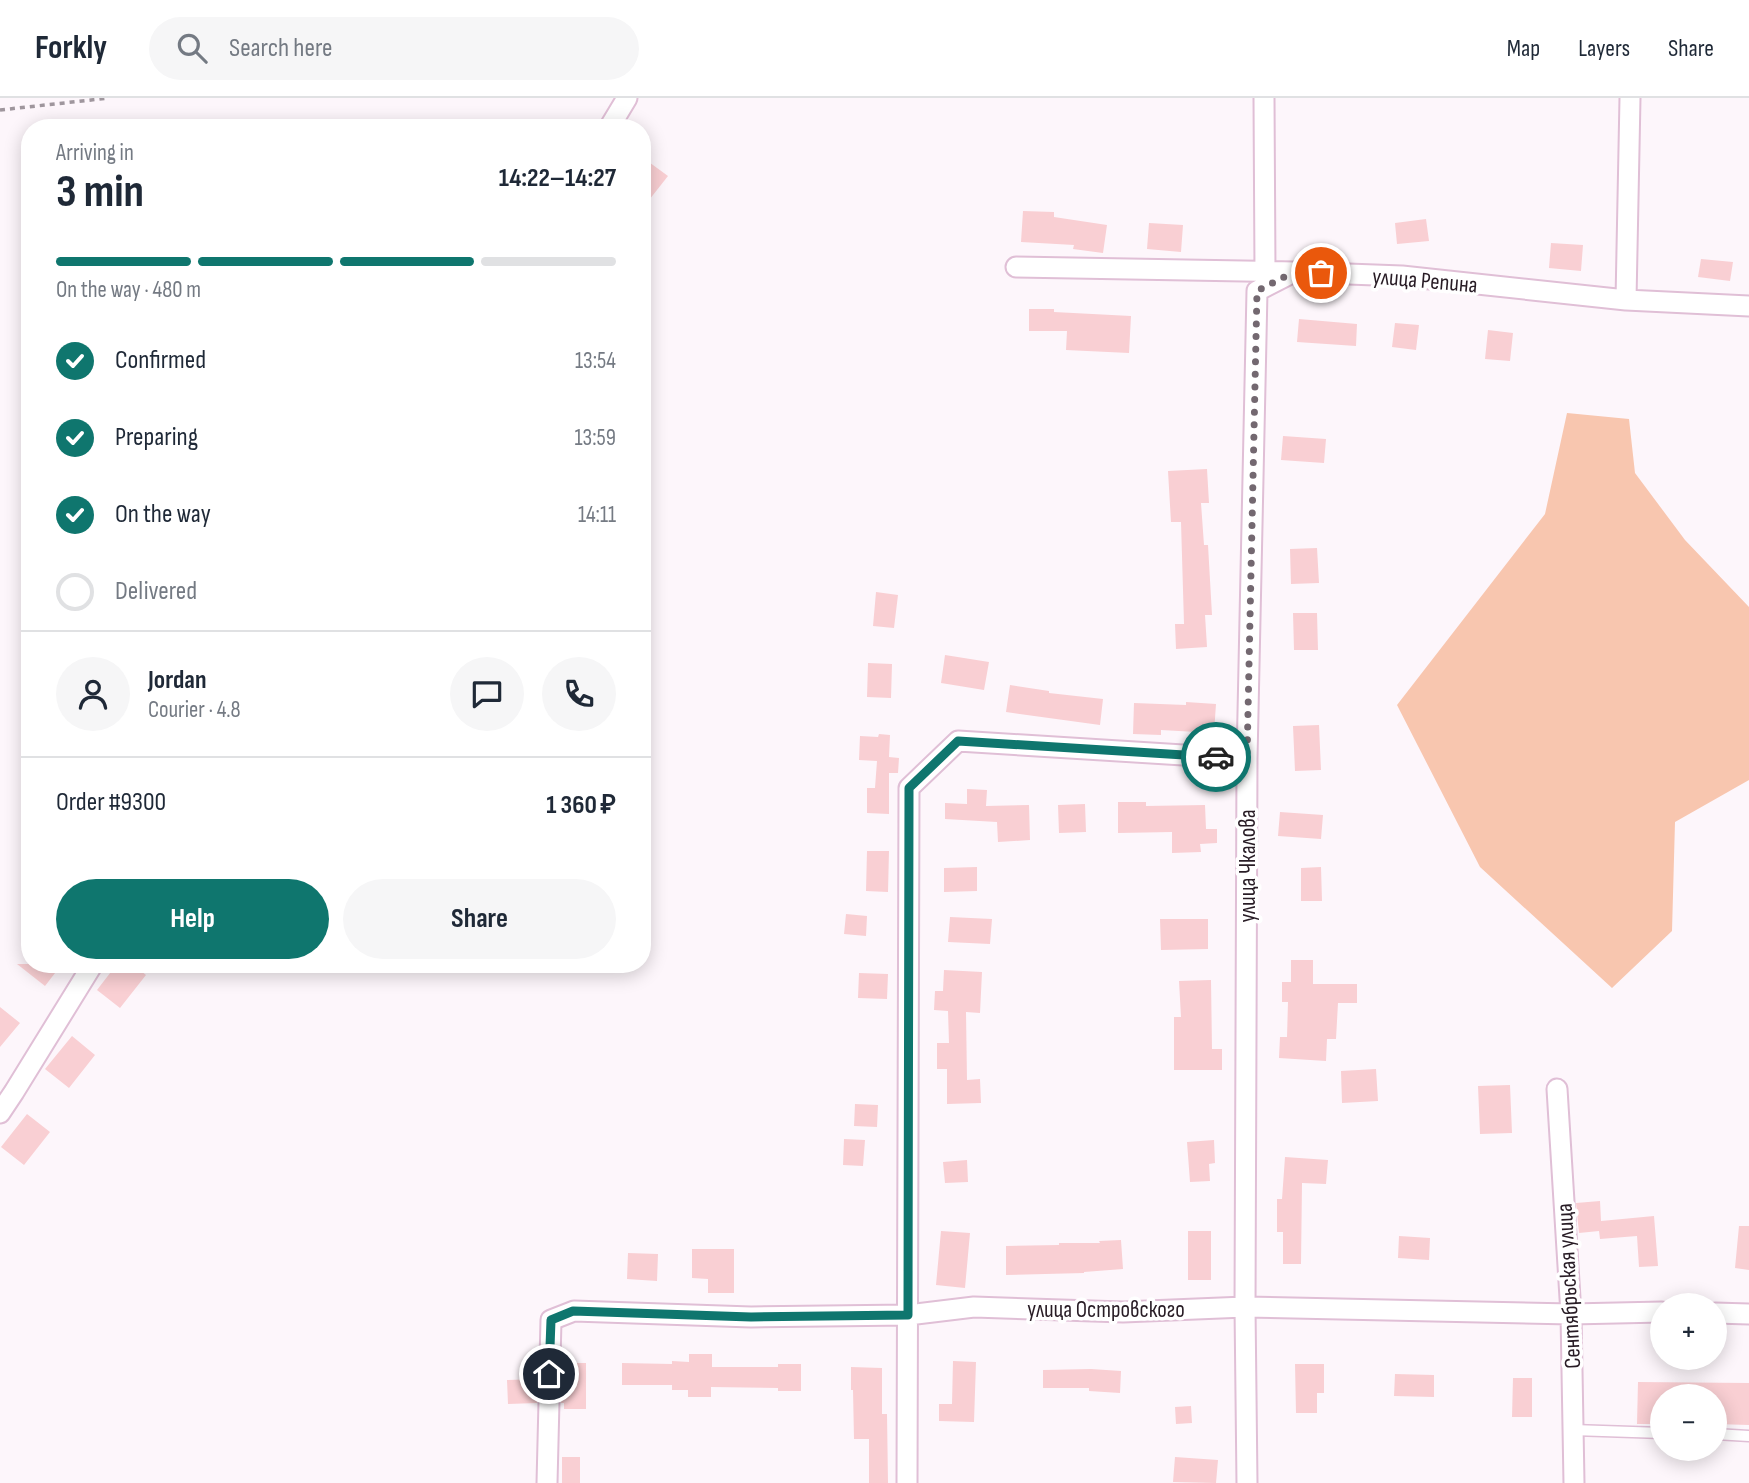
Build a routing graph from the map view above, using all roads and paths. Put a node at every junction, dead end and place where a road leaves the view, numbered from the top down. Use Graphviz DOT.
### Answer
graph roads {
  1 [pos="109,98"];
  2 [pos="627,98"];
  3 [pos="1264,98"];
  4 [pos="1630,98"];
  5 [pos="0,110"];
  6 [pos="614,119"];
  7 [pos="1016,267"];
  8 [pos="1265,271"];
  9 [pos="1294,272"];
  10 [pos="1626,300"];
  11 [pos="1749,306"];
  12 [pos="1247,759"];
  13 [pos="87,973"];
  14 [pos="1557,1089"];
  15 [pos="0,1112"];
  16 [pos="1245,1307"];
  17 [pos="1650,1312"];
  18 [pos="1727,1313"];
  19 [pos="1571,1314"];
  20 [pos="1749,1314"];
  21 [pos="908,1315"];
  22 [pos="1573,1430"];
  23 [pos="1650,1433"];
  24 [pos="1727,1435"];
  25 [pos="1749,1436"];
  26 [pos="547,1483"];
  27 [pos="907,1483"];
  28 [pos="1247,1483"];
  29 [pos="1574,1483"];
  1 -- 5 [label="path"];
  2 -- 6 [label="street"];
  3 -- 8 [label="street"];
  4 -- 10 [label="street"];
  7 -- 8 [label="street, улица Репина"];
  8 -- 9 [label="street, улица Репина"];
  9 -- 10 [label="street, улица Репина"];
  9 -- 12 [label="street, улица Чкалова"];
  10 -- 11 [label="street, улица Репина"];
  12 -- 16 [label="street, улица Чкалова"];
  12 -- 21 [label="street"];
  13 -- 15 [label="street"];
  14 -- 19 [label="street, Сентябрьская улица"];
  16 -- 19 [label="street, улица Островского"];
  16 -- 21 [label="street, улица Островского"];
  16 -- 28 [label="street, улица Чкалова"];
  17 -- 19 [label="street, улица Островского"];
  18 -- 20 [label="street"];
  19 -- 22 [label="street, Сентябрьская улица"];
  21 -- 26 [label="street, улица Островского"];
  21 -- 27 [label="street"];
  22 -- 23 [label="lane"];
  22 -- 29 [label="street, Сентябрьская улица"];
  24 -- 25 [label="lane"];
}
